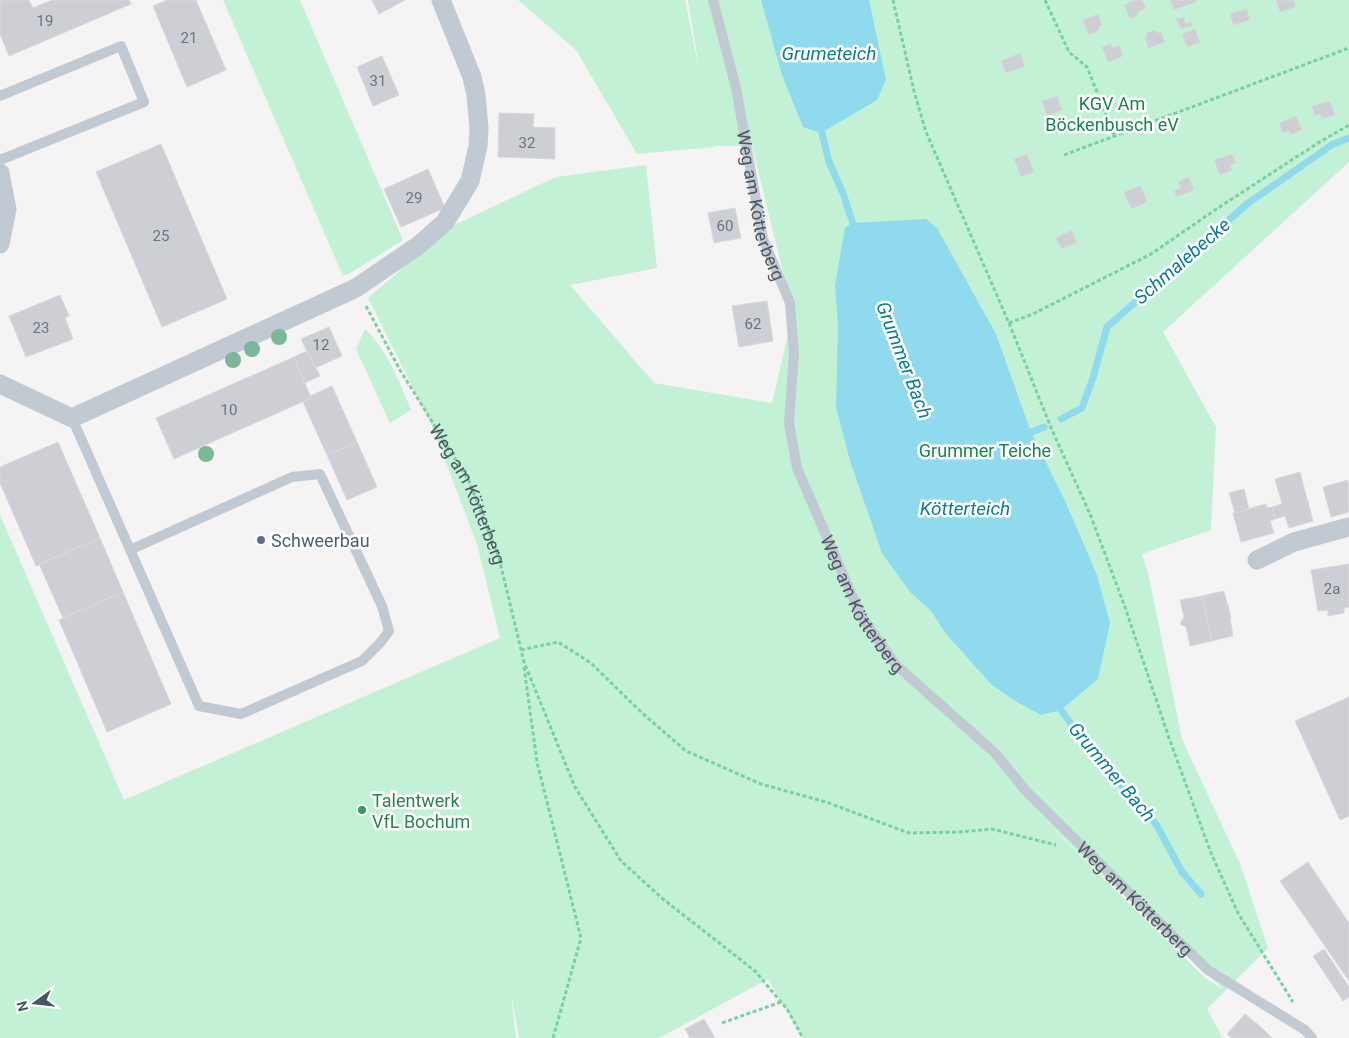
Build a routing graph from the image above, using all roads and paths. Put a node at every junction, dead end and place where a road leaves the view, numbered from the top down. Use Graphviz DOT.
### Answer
graph roads {
  1 [pos="441,0"];
  2 [pos="713,0"];
  3 [pos="893,0"];
  4 [pos="1045,0"];
  5 [pos="1349,48"];
  6 [pos="0,96"];
  7 [pos="1349,125"];
  8 [pos="1114,135"];
  9 [pos="1064,155"];
  10 [pos="0,160"];
  11 [pos="0,173"];
  12 [pos="0,244"];
  13 [pos="356,288"];
  14 [pos="1009,323"];
  15 [pos="0,384"];
  16 [pos="72,418"];
  17 [pos="1349,527"];
  18 [pos="130,550"];
  19 [pos="1257,560"];
  20 [pos="521,650"];
  21 [pos="524,662"];
  22 [pos="1088,854"];
  23 [pos="781,1002"];
  24 [pos="722,1024"];
  25 [pos="1308,1034"];
  26 [pos="553,1038"];
  27 [pos="803,1038"];
  1 -- 13 [label="street"];
  2 -- 22 [label="lane, Weg am Kötterberg"];
  3 -- 14 [label="path"];
  4 -- 8 [label="path"];
  5 -- 8 [label="path"];
  6 -- 10 [label="lane"];
  7 -- 14 [label="path"];
  8 -- 9 [label="path"];
  11 -- 12 [label="street"];
  13 -- 16 [label="street"];
  13 -- 20 [label="path, Weg am Kötterberg"];
  14 -- 25 [label="path"];
  15 -- 16 [label="street"];
  16 -- 18 [label="lane"];
  17 -- 19 [label="street"];
  18 -- 18 [label="lane"];
  20 -- 21 [label="path, Weg am Kötterberg"];
  20 -- 22 [label="path"];
  21 -- 23 [label="path, Weg am Kötterberg"];
  21 -- 26 [label="path"];
  22 -- 25 [label="lane, Weg am Kötterberg"];
  23 -- 24 [label="path"];
  23 -- 27 [label="path, Weg am Kötterberg"];
}
